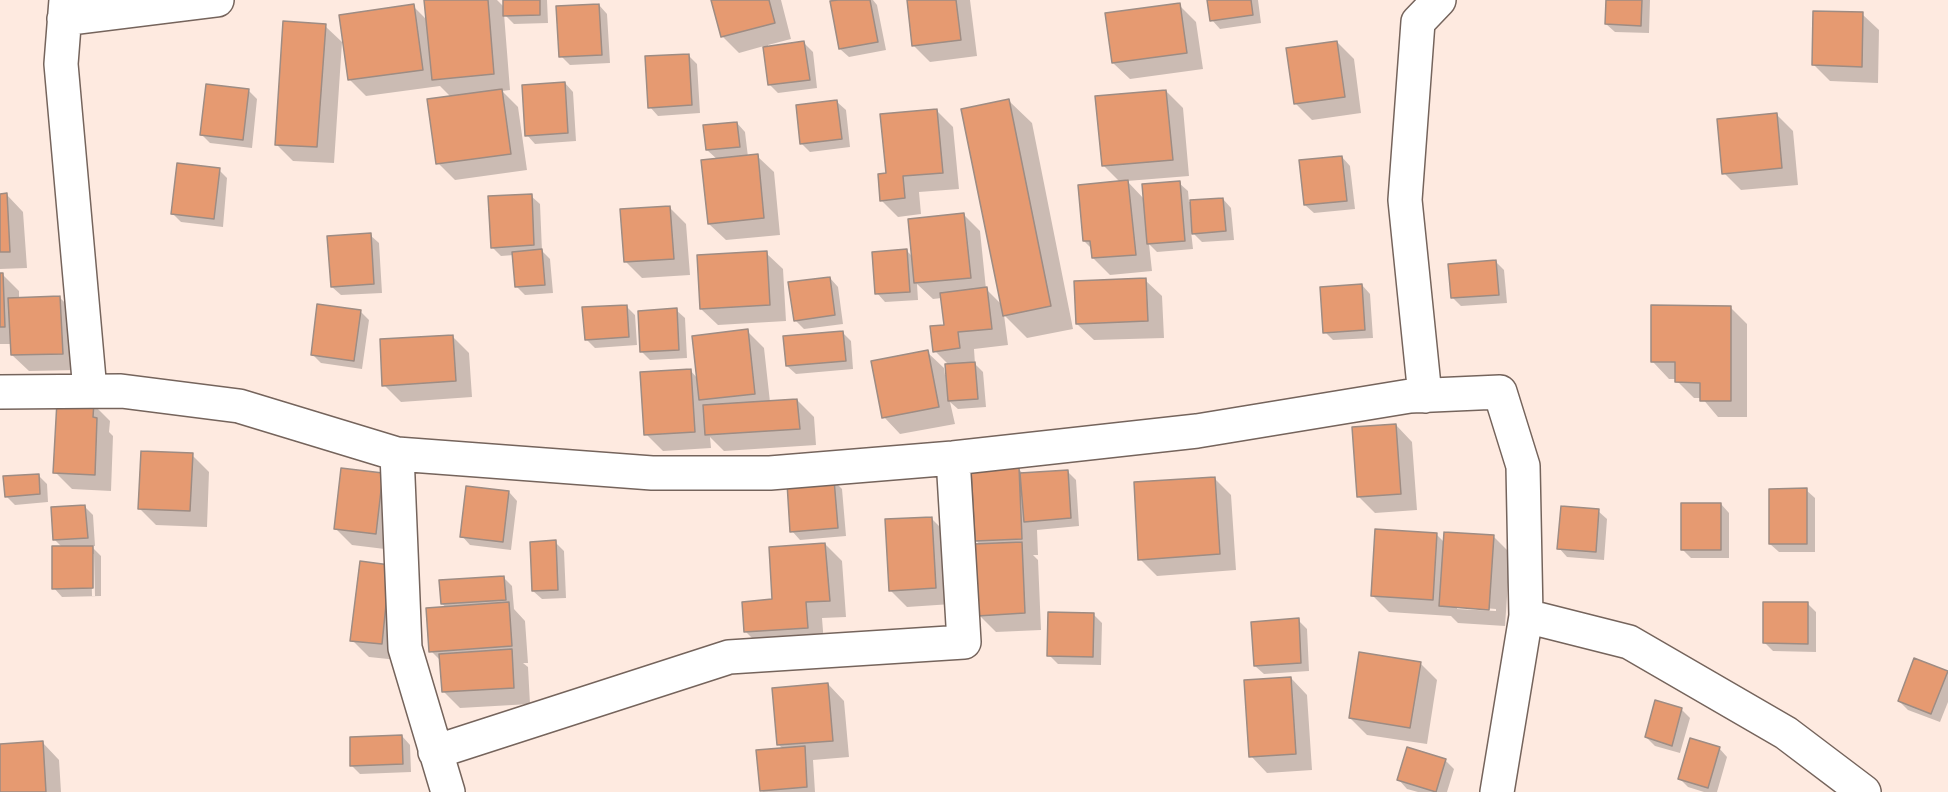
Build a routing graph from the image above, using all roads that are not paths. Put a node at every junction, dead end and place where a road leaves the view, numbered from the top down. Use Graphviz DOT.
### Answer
graph roads {
  1 [pos="217,0"];
  2 [pos="1439,0"];
  3 [pos="65,10"];
  4 [pos="90,391"];
  5 [pos="0,392"];
  6 [pos="1425,396"];
  7 [pos="397,454"];
  8 [pos="953,458"];
  9 [pos="1526,616"];
  10 [pos="435,752"];
  11 [pos="448,792"];
  12 [pos="1497,792"];
  13 [pos="1864,792"];
  1 -- 3 [label="street"];
  2 -- 6 [label="street"];
  3 -- 4 [label="street"];
  4 -- 5 [label="street"];
  4 -- 7 [label="street"];
  6 -- 8 [label="street"];
  6 -- 9 [label="street"];
  7 -- 8 [label="street"];
  7 -- 10 [label="street"];
  8 -- 10 [label="street"];
  9 -- 12 [label="street"];
  9 -- 13 [label="street"];
  10 -- 11 [label="street"];
}
